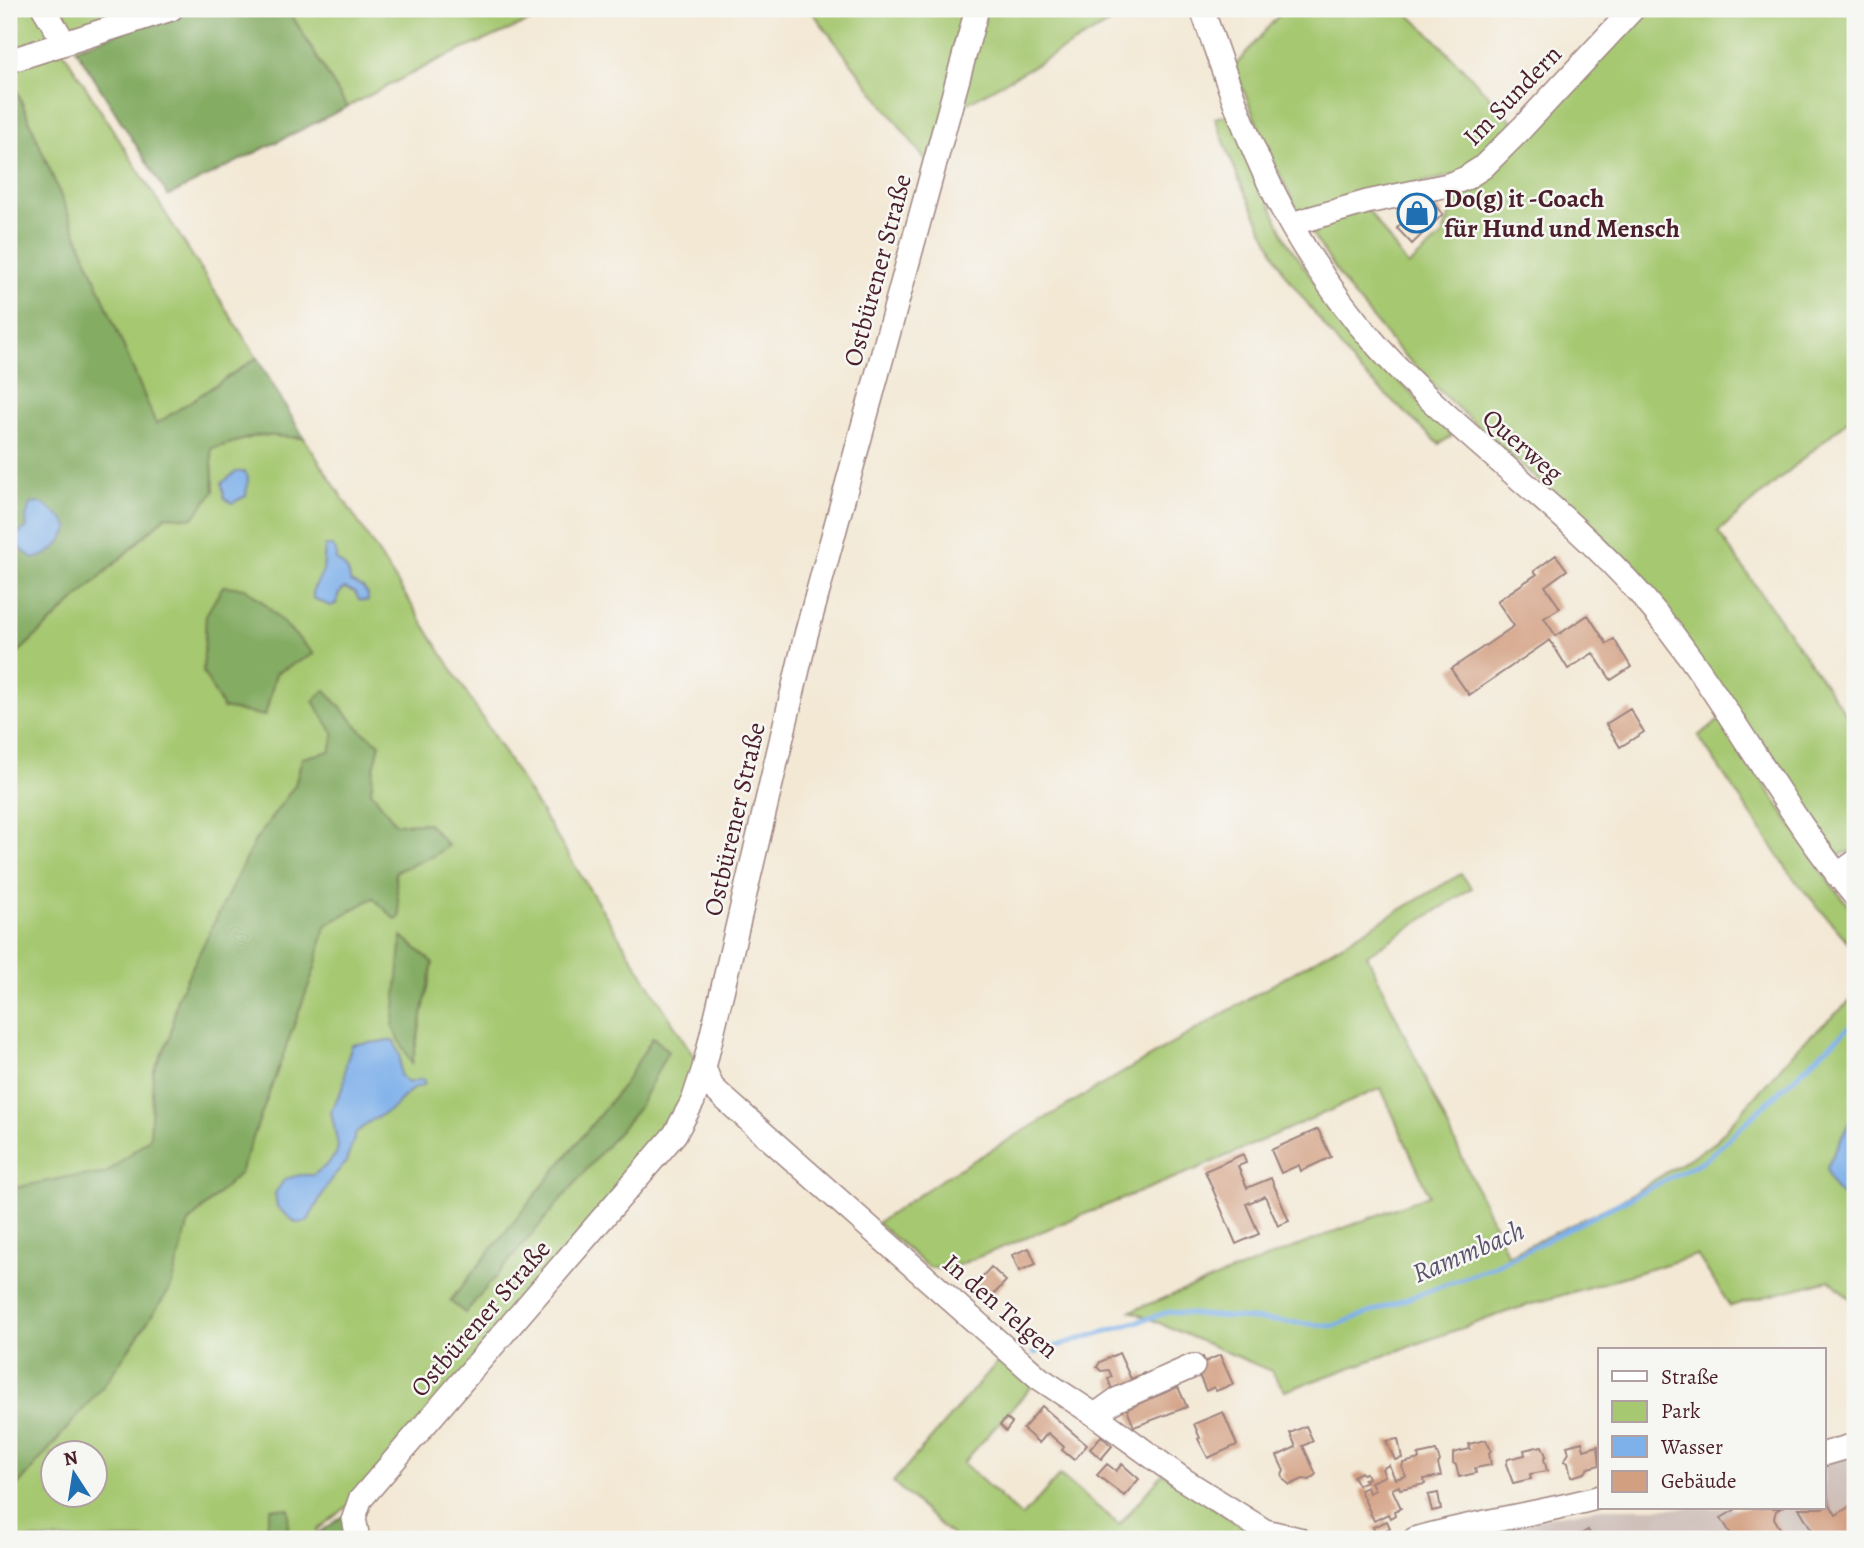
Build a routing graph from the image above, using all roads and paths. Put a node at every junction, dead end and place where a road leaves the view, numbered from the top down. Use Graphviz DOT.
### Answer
graph roads {
  1 [pos="44,9"];
  2 [pos="171,9"];
  3 [pos="977,9"];
  4 [pos="1202,9"];
  5 [pos="1633,9"];
  6 [pos="65,43"];
  7 [pos="9,61"];
  8 [pos="1292,224"];
  9 [pos="1846,869"];
  10 [pos="1855,897"];
  11 [pos="704,1068"];
  12 [pos="1192,1366"];
  13 [pos="1095,1415"];
  14 [pos="1855,1445"];
  15 [pos="1826,1453"];
  16 [pos="1598,1498"];
  17 [pos="358,1539"];
  18 [pos="1298,1539"];
  19 [pos="1415,1539"];
  1 -- 6 [label="street"];
  2 -- 6 [label="street"];
  3 -- 11 [label="street, Ostbürener Straße"];
  4 -- 8 [label="street, Querweg"];
  5 -- 8 [label="street, Im Sundern"];
  6 -- 7 [label="street"];
  8 -- 9 [label="street, Querweg"];
  9 -- 10 [label="street, Querweg"];
  11 -- 13 [label="street, In den Telgen"];
  11 -- 17 [label="street, Ostbürener Straße"];
  12 -- 13 [label="street"];
  13 -- 18 [label="street, In den Telgen"];
  14 -- 15 [label="street"];
  16 -- 19 [label="street"];
}
